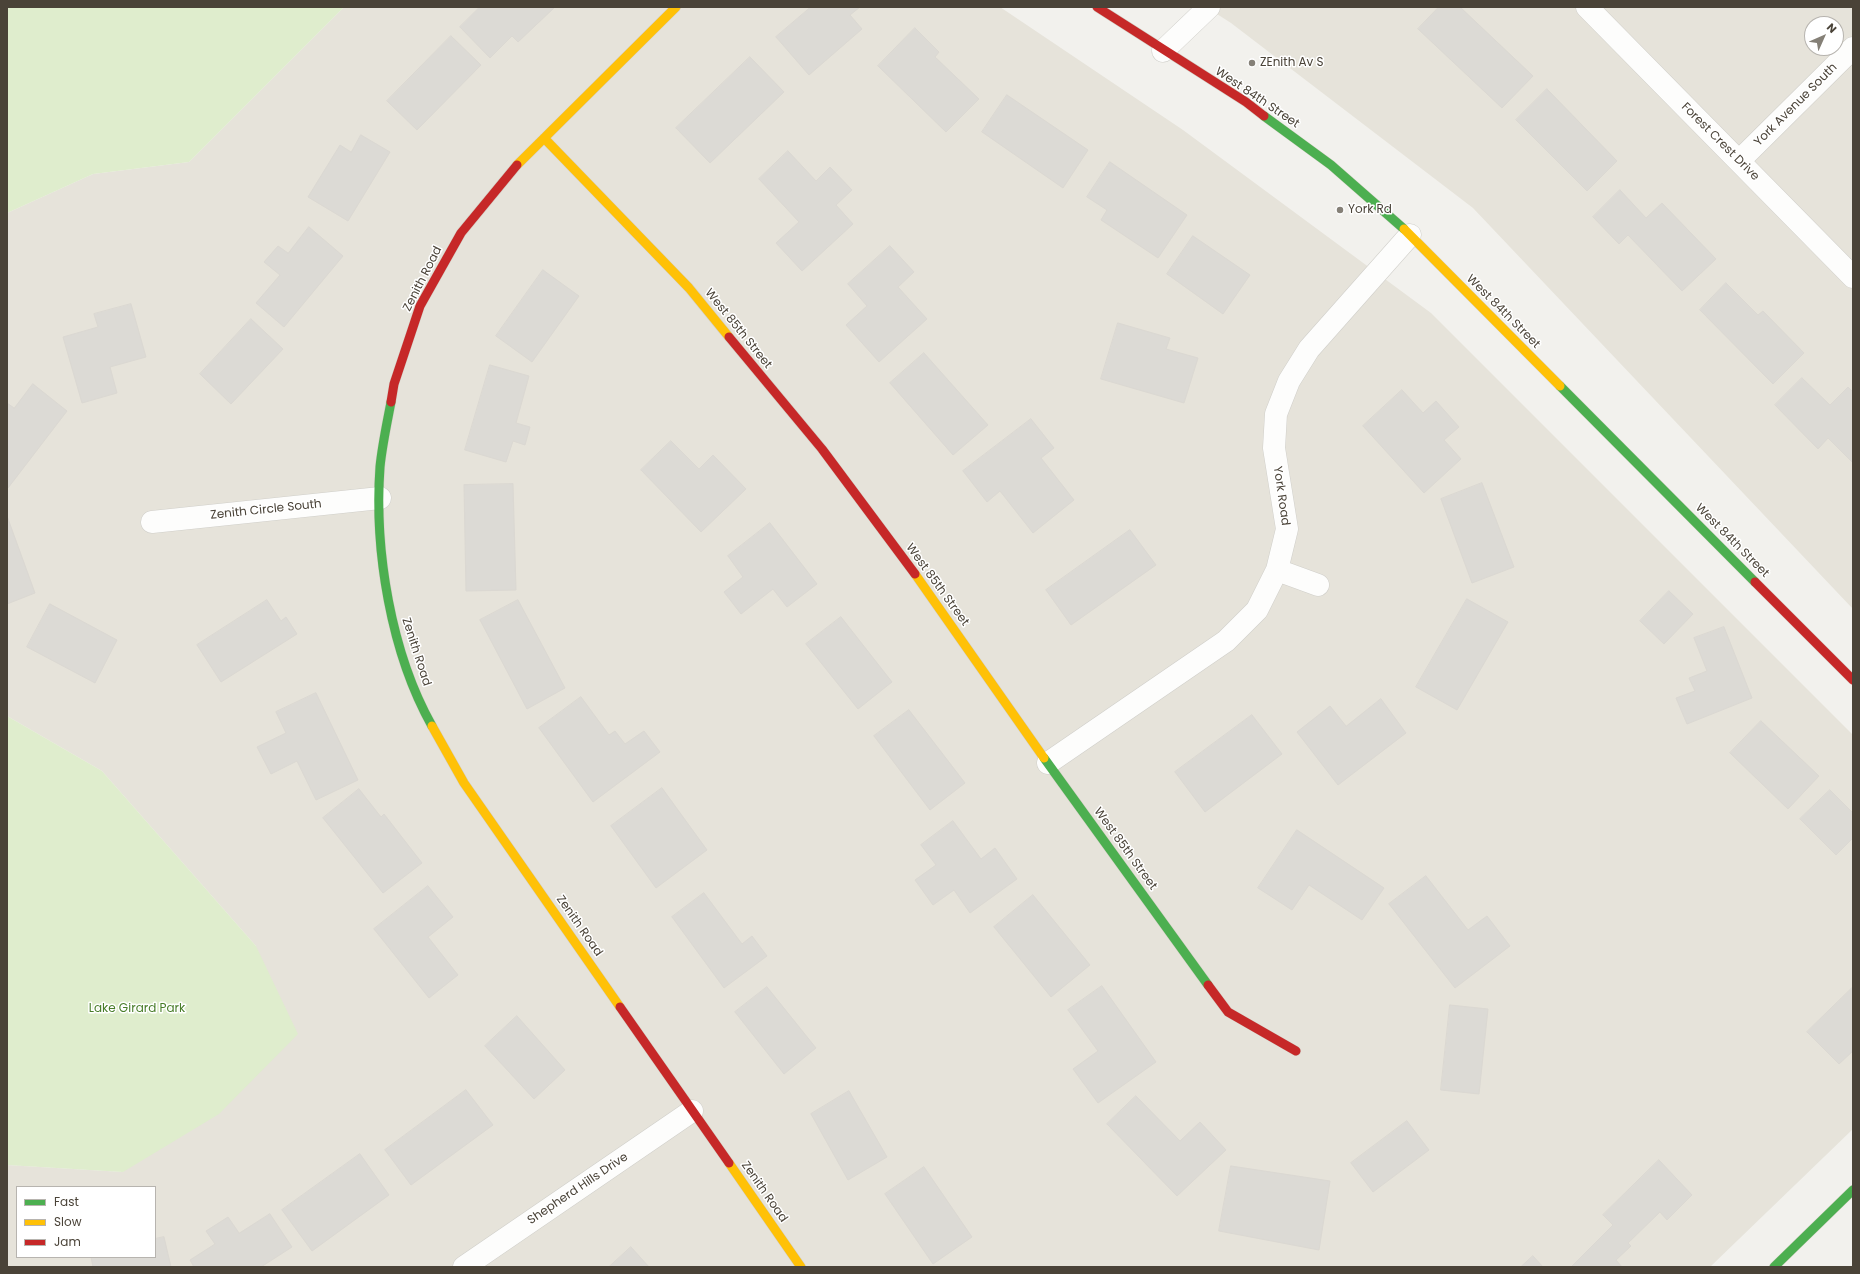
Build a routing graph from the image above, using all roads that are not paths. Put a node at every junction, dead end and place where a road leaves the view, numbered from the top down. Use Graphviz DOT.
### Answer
graph roads {
  1 [pos="676,7"];
  2 [pos="1097,7"];
  3 [pos="1209,7"];
  4 [pos="1587,7"];
  5 [pos="1853,48"];
  6 [pos="1163,51"];
  7 [pos="544,138"];
  8 [pos="1739,161"];
  9 [pos="1410,235"];
  10 [pos="1853,278"];
  11 [pos="380,498"];
  12 [pos="152,522"];
  13 [pos="1277,570"];
  14 [pos="1318,585"];
  15 [pos="1853,680"];
  16 [pos="1048,763"];
  17 [pos="1296,1051"];
  18 [pos="692,1111"];
  19 [pos="1853,1190"];
  20 [pos="464,1267"];
  21 [pos="801,1267"];
  22 [pos="1774,1267"];
  1 -- 7 [label="street, Zenith Road"];
  2 -- 6 [label="street, West 84th Street"];
  3 -- 6 [label="street"];
  4 -- 8 [label="street, Forest Crest Drive"];
  5 -- 8 [label="street, York Avenue South"];
  6 -- 9 [label="street, West 84th Street"];
  7 -- 11 [label="street, Zenith Road"];
  7 -- 16 [label="street, West 85th Street"];
  8 -- 10 [label="street, Forest Crest Drive"];
  9 -- 13 [label="street, York Road"];
  9 -- 15 [label="street, West 84th Street"];
  11 -- 12 [label="street, Zenith Circle South"];
  11 -- 18 [label="street, Zenith Road"];
  13 -- 14 [label="street"];
  13 -- 16 [label="street, York Road"];
  16 -- 17 [label="street, West 85th Street"];
  18 -- 20 [label="street, Shepherd Hills Drive"];
  18 -- 21 [label="street, Zenith Road"];
  19 -- 22 [label="street"];
}
